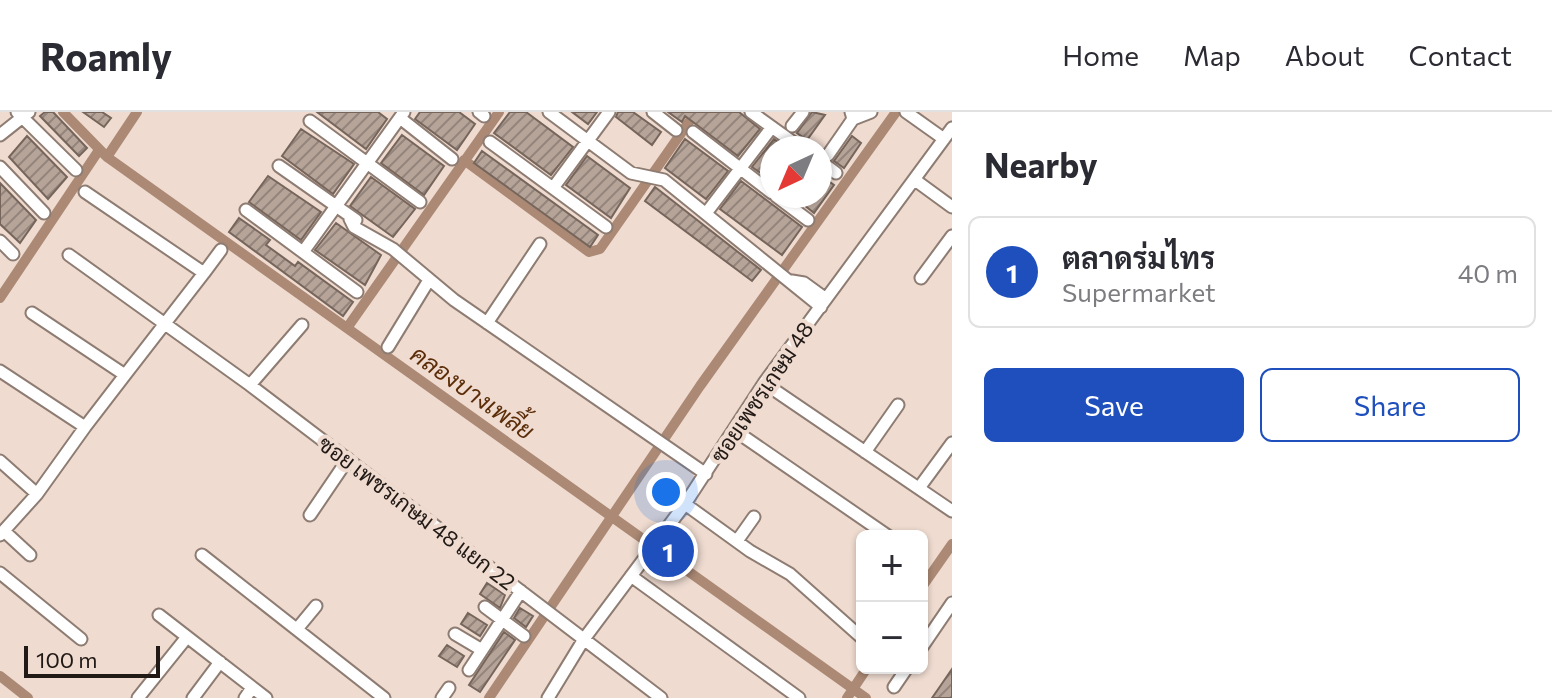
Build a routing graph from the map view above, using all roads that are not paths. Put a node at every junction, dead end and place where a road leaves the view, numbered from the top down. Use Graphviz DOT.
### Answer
graph roads {
  1 [pos="549,112"];
  2 [pos="609,112"];
  3 [pos="653,112"];
  4 [pos="751,112"];
  5 [pos="803,112"];
  6 [pos="871,112"];
  7 [pos="24,114"];
  8 [pos="401,114"];
  9 [pos="910,114"];
  10 [pos="852,116"];
  11 [pos="310,121"];
  12 [pos="792,126"];
  13 [pos="772,127"];
  14 [pos="952,128"];
  15 [pos="676,130"];
  16 [pos="693,132"];
  17 [pos="0,135"];
  18 [pos="784,136"];
  19 [pos="944,139"];
  20 [pos="588,141"];
  21 [pos="490,142"];
  22 [pos="832,146"];
  23 [pos="452,159"];
  24 [pos="367,163"];
  25 [pos="279,166"];
  26 [pos="0,167"];
  27 [pos="832,168"];
  28 [pos="740,169"];
  29 [pos="76,170"];
  30 [pos="836,173"];
  31 [pos="915,180"];
  32 [pos="760,184"];
  33 [pos="553,188"];
  34 [pos="85,192"];
  35 [pos="420,202"];
  36 [pos="952,207"];
  37 [pos="335,208"];
  38 [pos="792,208"];
  39 [pos="246,210"];
  40 [pos="707,212"];
  41 [pos="44,213"];
  42 [pos="808,220"];
  43 [pos="606,227"];
  44 [pos="952,236"];
  45 [pos="0,241"];
  46 [pos="540,244"];
  47 [pos="221,250"];
  48 [pos="303,252"];
  49 [pos="13,254"];
  50 [pos="69,255"];
  51 [pos="204,273"];
  52 [pos="921,278"];
  53 [pos="429,280"];
  54 [pos="357,292"];
  55 [pos="824,303"];
  56 [pos="32,313"];
  57 [pos="487,323"];
  58 [pos="166,325"];
  59 [pos="302,325"];
  60 [pos="388,347"];
  61 [pos="0,371"];
  62 [pos="125,375"];
  63 [pos="764,383"];
  64 [pos="250,385"];
  65 [pos="898,405"];
  66 [pos="85,427"];
  67 [pos="734,430"];
  68 [pos="952,443"];
  69 [pos="865,452"];
  70 [pos="348,459"];
  71 [pos="0,461"];
  72 [pos="706,474"];
  73 [pos="919,488"];
  74 [pos="37,494"];
  75 [pos="685,504"];
  76 [pos="952,511"];
  77 [pos="310,515"];
  78 [pos="754,517"];
  79 [pos="879,530"];
  80 [pos="2,533"];
  81 [pos="737,541"];
  82 [pos="30,555"];
  83 [pos="202,555"];
  84 [pos="0,573"];
  85 [pos="631,576"];
  86 [pos="521,591"];
  87 [pos="952,603"];
  88 [pos="316,606"];
  89 [pos="485,607"];
  90 [pos="159,615"];
  91 [pos="502,619"];
  92 [pos="297,629"];
  93 [pos="856,633"];
  94 [pos="455,634"];
  95 [pos="524,636"];
  96 [pos="187,637"];
  97 [pos="928,638"];
  98 [pos="81,639"];
  99 [pos="584,639"];
  100 [pos="482,650"];
  101 [pos="220,662"];
  102 [pos="469,670"];
  103 [pos="903,674"];
  104 [pos="894,687"];
  105 [pos="252,688"];
  106 [pos="138,698"];
  107 [pos="193,698"];
  108 [pos="245,698"];
  109 [pos="266,698"];
  110 [pos="384,698"];
  111 [pos="548,698"];
  112 [pos="661,698"];
  113 [pos="799,698"];
  1 -- 20 [label="street"];
  2 -- 20 [label="street"];
  3 -- 15 [label="street"];
  4 -- 13 [label="street"];
  5 -- 12 [label="street"];
  6 -- 10 [label="street"];
  7 -- 17 [label="street"];
  7 -- 29 [label="street"];
  8 -- 23 [label="street"];
  8 -- 24 [label="street"];
  9 -- 19 [label="street"];
  10 -- 22 [label="street"];
  11 -- 24 [label="street"];
  13 -- 18 [label="street"];
  13 -- 28 [label="street"];
  14 -- 19 [label="street, ซอยเพชรเกษม 48"];
  16 -- 28 [label="street"];
  19 -- 31 [label="street, ซอยเพชรเกษม 48"];
  20 -- 33 [label="street"];
  20 -- 40 [label="street"];
  21 -- 33 [label="street"];
  24 -- 35 [label="street"];
  24 -- 37 [label="street"];
  25 -- 37 [label="street"];
  26 -- 41 [label="street"];
  27 -- 30 [label="street"];
  28 -- 32 [label="street"];
  28 -- 40 [label="street"];
  31 -- 36 [label="street"];
  31 -- 55 [label="street, ซอยเพชรเกษม 48"];
  33 -- 43 [label="street"];
  34 -- 51 [label="street"];
  37 -- 48 [label="street"];
  37 -- 53 [label="street"];
  38 -- 42 [label="street"];
  39 -- 48 [label="street"];
  40 -- 55 [label="street"];
  44 -- 52 [label="street"];
  45 -- 49 [label="street"];
  46 -- 57 [label="street"];
  47 -- 51 [label="street"];
  48 -- 54 [label="street"];
  50 -- 58 [label="street, ซอย เพชรเกษม 48 แยก 22"];
  51 -- 58 [label="street"];
  53 -- 57 [label="street"];
  53 -- 60 [label="street"];
  55 -- 63 [label="street, ซอยเพชรเกษม 48"];
  56 -- 62 [label="street"];
  57 -- 72 [label="street"];
  58 -- 62 [label="street"];
  58 -- 64 [label="street, ซอย เพชรเกษม 48 แยก 22"];
  59 -- 64 [label="street"];
  61 -- 66 [label="street"];
  62 -- 66 [label="street"];
  63 -- 67 [label="street, ซอยเพชรเกษม 48"];
  63 -- 69 [label="street"];
  64 -- 70 [label="street, ซอย เพชรเกษม 48 แยก 22"];
  65 -- 69 [label="street"];
  66 -- 74 [label="street"];
  67 -- 72 [label="street, ซอยเพชรเกษม 48"];
  67 -- 79 [label="street"];
  68 -- 73 [label="street"];
  69 -- 73 [label="street"];
  70 -- 77 [label="street"];
  70 -- 86 [label="street, ซอย เพชรเกษม 48 แยก 22"];
  71 -- 74 [label="street"];
  72 -- 75 [label="street, ซอยเพชรเกษม 48"];
  73 -- 76 [label="street"];
  74 -- 80 [label="street"];
  75 -- 81 [label="street"];
  75 -- 85 [label="street, ซอยเพชรเกษม 48"];
  78 -- 81 [label="street"];
  80 -- 82 [label="street"];
  81 -- 93 [label="street"];
  83 -- 92 [label="street"];
  84 -- 98 [label="street"];
  85 -- 99 [label="street, ซอยเพชรเกษม 48"];
  85 -- 113 [label="street"];
  86 -- 91 [label="street"];
  86 -- 99 [label="street, ซอย เพชรเกษม 48 แยก 22"];
  87 -- 97 [label="street"];
  88 -- 92 [label="street"];
  89 -- 91 [label="street"];
  90 -- 96 [label="street"];
  91 -- 95 [label="street"];
  91 -- 100 [label="street"];
  92 -- 110 [label="street"];
  94 -- 100 [label="street"];
  96 -- 101 [label="street"];
  96 -- 106 [label="street"];
  99 -- 111 [label="street, ซอยเพชรเกษม 48"];
  99 -- 112 [label="street, ซอย เพชรเกษม 48 แยก 22"];
  100 -- 102 [label="street"];
  101 -- 105 [label="street"];
  101 -- 107 [label="street"];
  103 -- 104 [label="street"];
  105 -- 108 [label="street"];
  105 -- 109 [label="street"];
}
